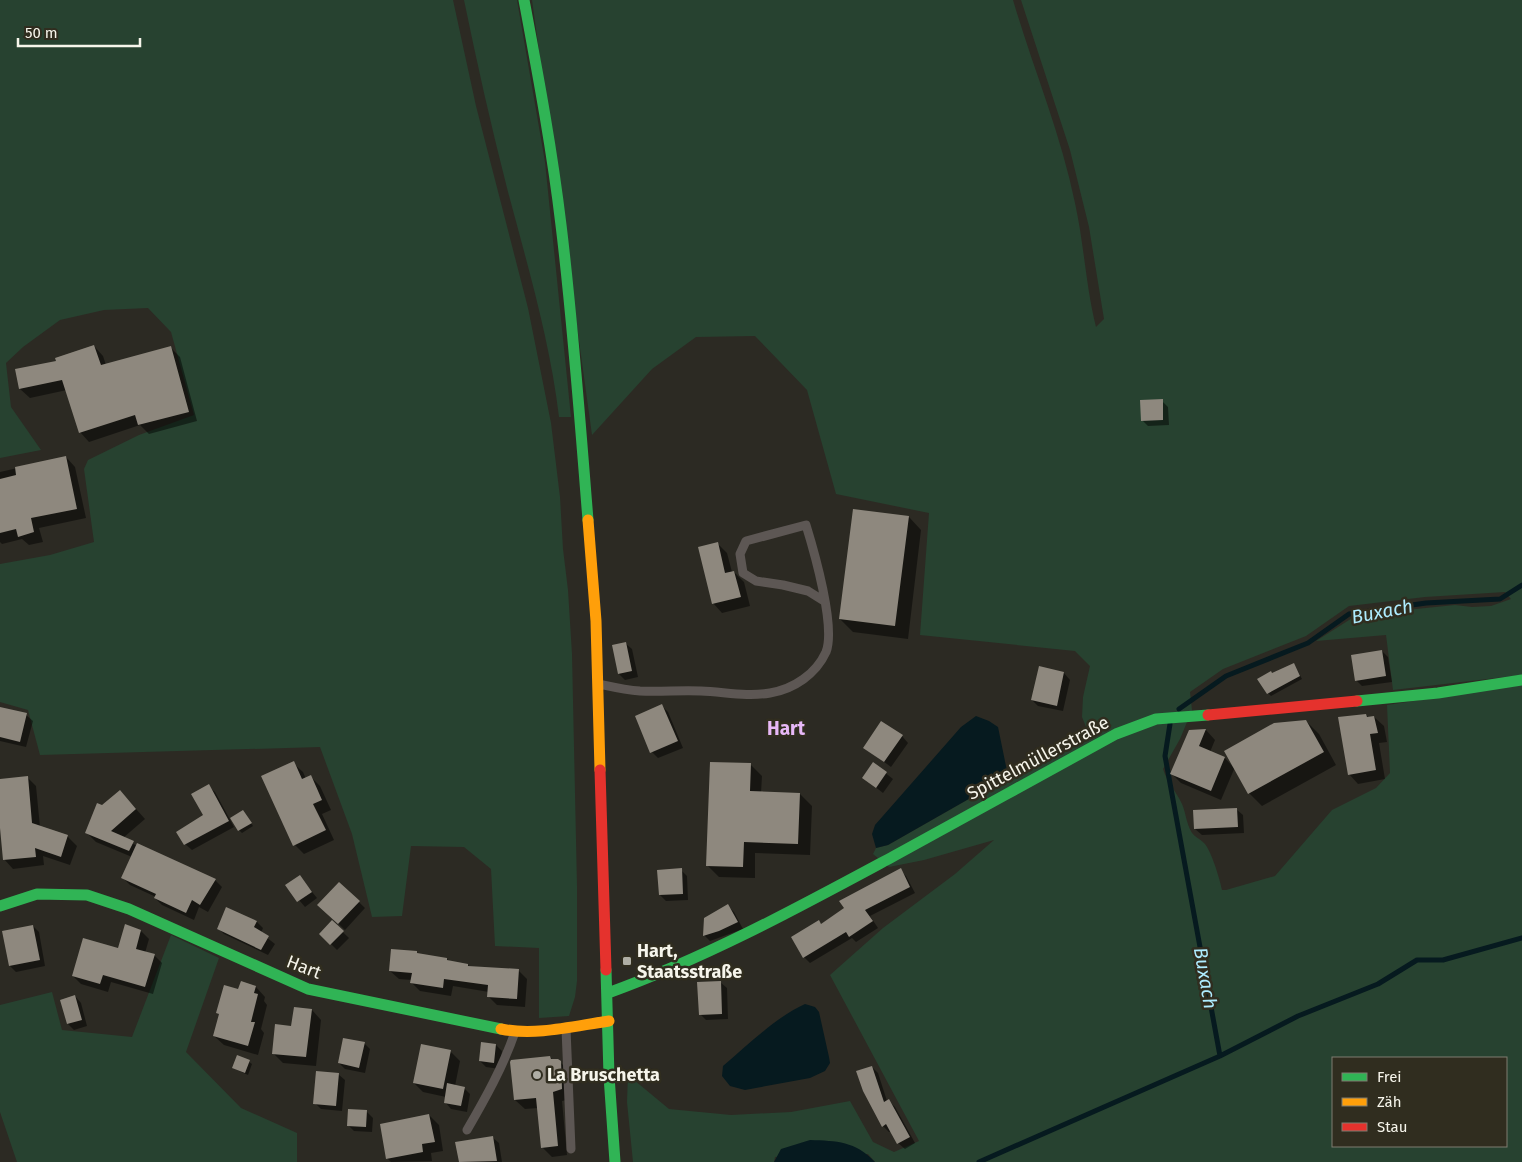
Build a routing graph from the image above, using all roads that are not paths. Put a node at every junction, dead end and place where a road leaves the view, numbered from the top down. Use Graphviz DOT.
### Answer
graph roads {
  1 [pos="524,0"];
  2 [pos="824,602"];
  3 [pos="1522,680"];
  4 [pos="598,684"];
  5 [pos="0,906"];
  6 [pos="608,993"];
  7 [pos="609,1020"];
  8 [pos="566,1027"];
  9 [pos="515,1032"];
  10 [pos="467,1130"];
  11 [pos="571,1149"];
  12 [pos="615,1162"];
  1 -- 4 [label="street"];
  2 -- 2 [label="lane"];
  2 -- 4 [label="lane"];
  3 -- 6 [label="street, Spittelmüllerstraße"];
  4 -- 6 [label="street"];
  5 -- 9 [label="street, Hart"];
  6 -- 7 [label="street"];
  7 -- 8 [label="street, Hart"];
  7 -- 12 [label="street"];
  8 -- 9 [label="street, Hart"];
  8 -- 11 [label="lane"];
  9 -- 10 [label="lane"];
}
